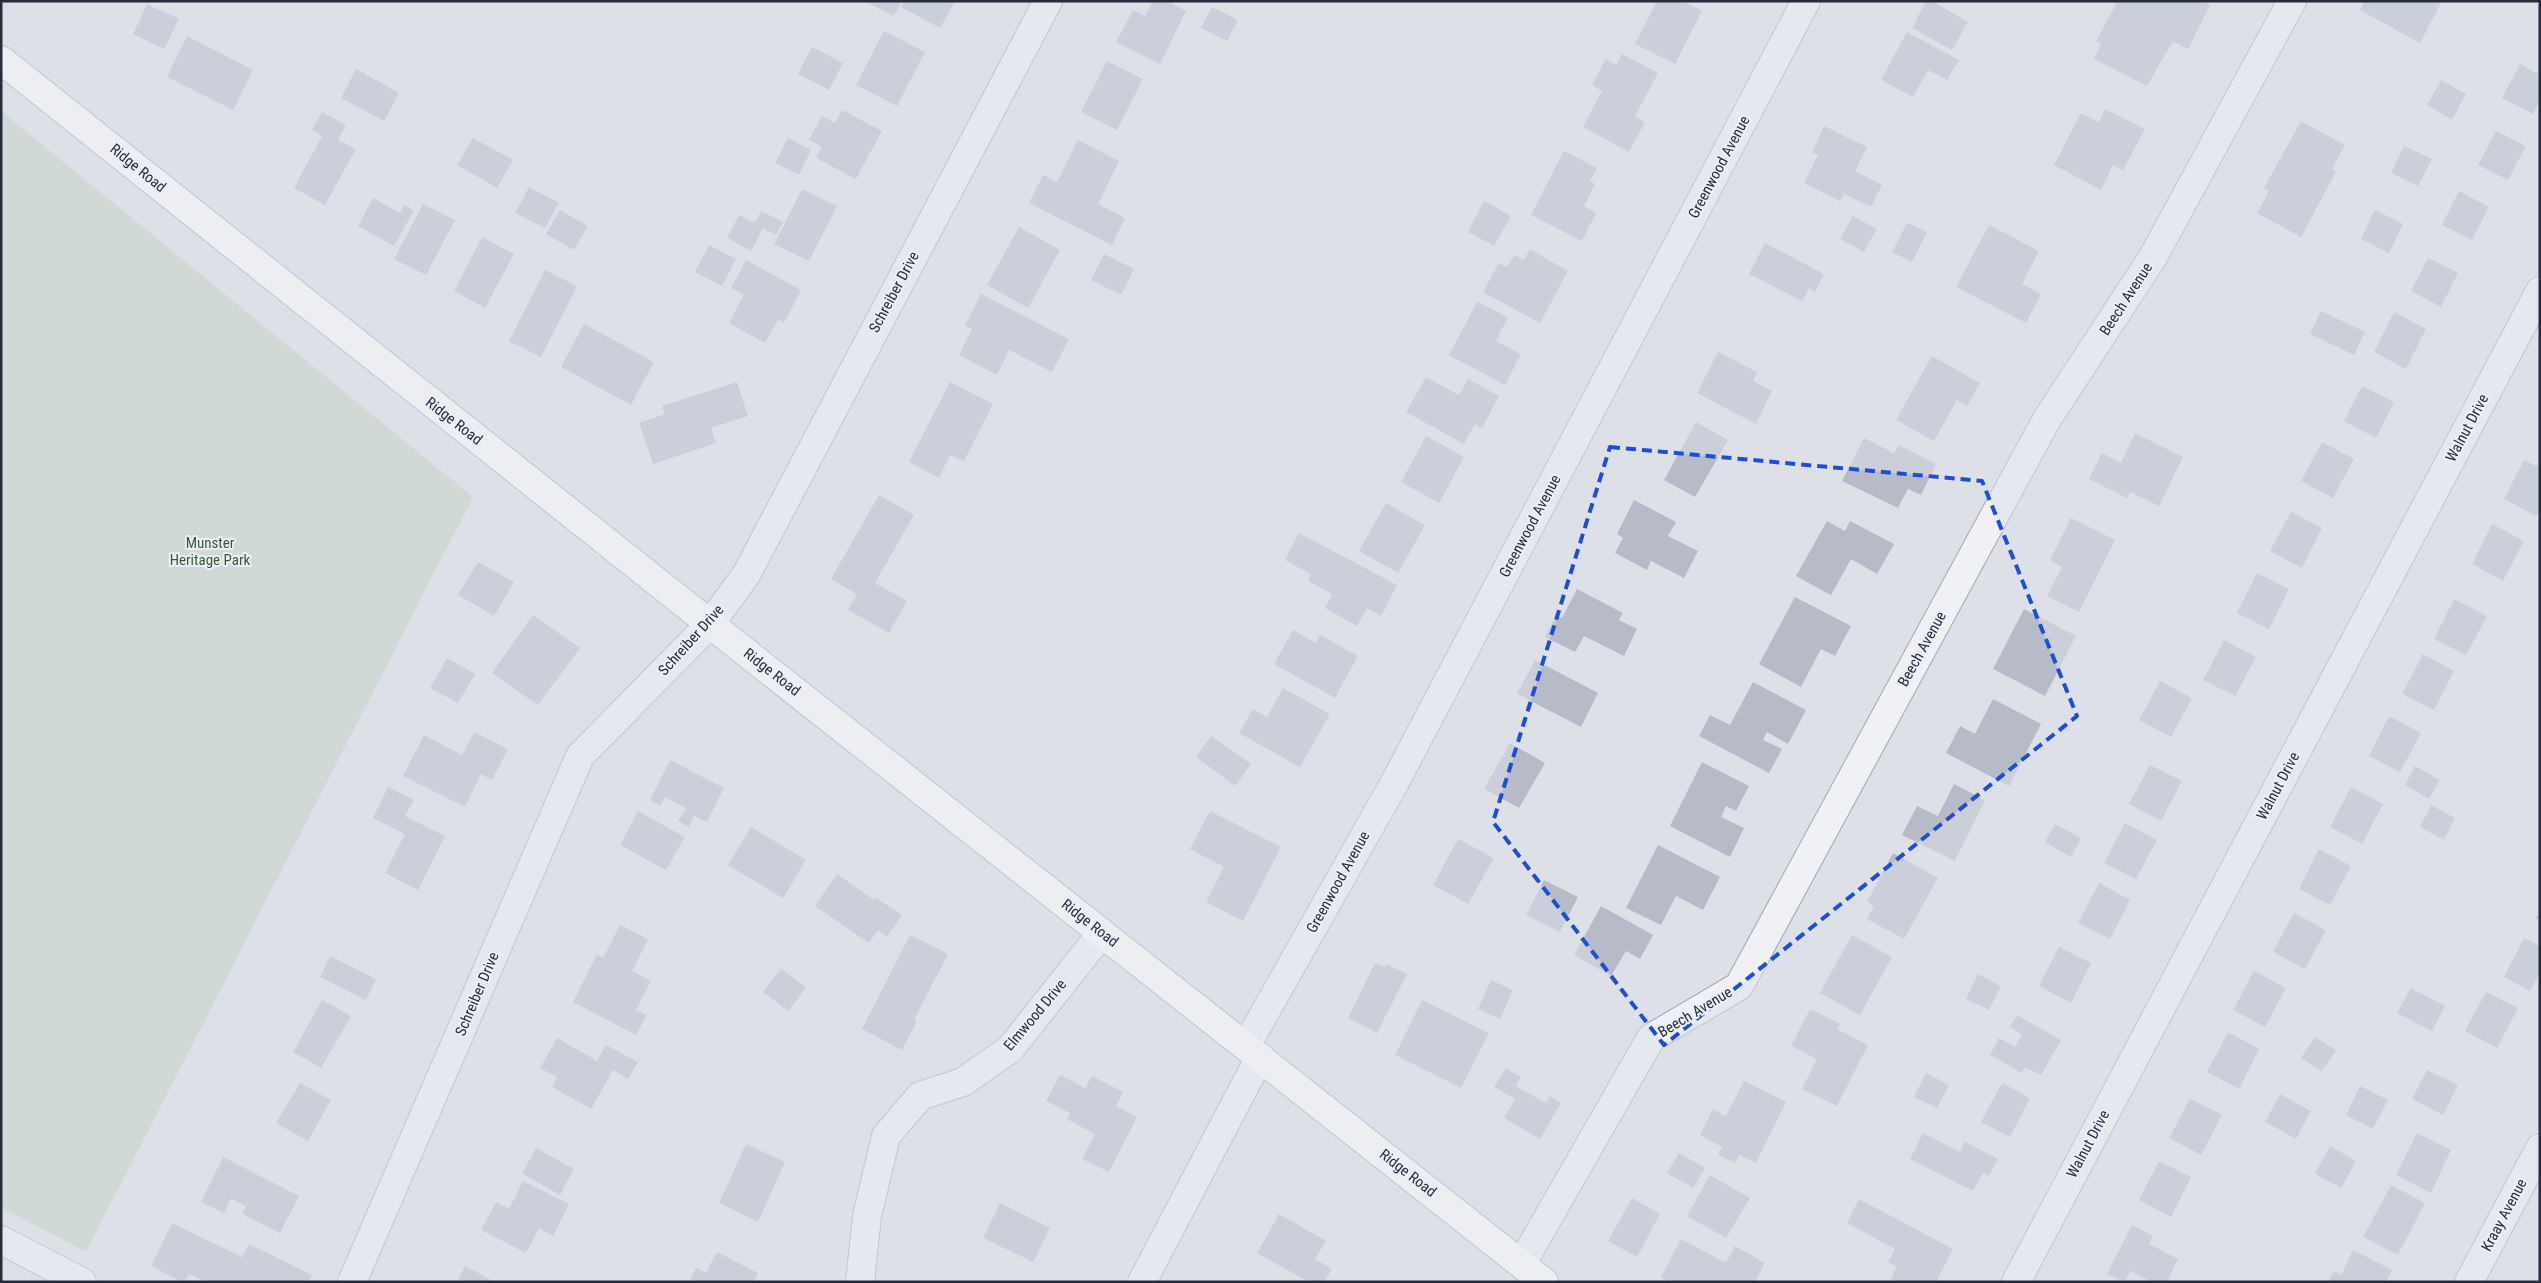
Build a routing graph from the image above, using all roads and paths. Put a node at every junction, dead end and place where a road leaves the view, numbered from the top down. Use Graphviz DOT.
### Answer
graph roads {
  1 [pos="1048,1"];
  2 [pos="1806,1"];
  3 [pos="2292,1"];
  4 [pos="1,60"];
  5 [pos="2540,291"];
  6 [pos="710,624"];
  7 [pos="1102,933"];
  8 [pos="1253,1052"];
  9 [pos="2540,1148"];
  10 [pos="1,1240"];
  11 [pos="1522,1264"];
  12 [pos="82,1282"];
  13 [pos="352,1282"];
  14 [pos="860,1282"];
  15 [pos="1142,1282"];
  16 [pos="1544,1282"];
  17 [pos="2016,1282"];
  18 [pos="2469,1282"];
  1 -- 6 [label="street, Schreiber Drive"];
  2 -- 8 [label="street, Greenwood Avenue"];
  3 -- 11 [label="street, Beech Avenue"];
  4 -- 6 [label="main road, Ridge Road"];
  5 -- 17 [label="street, Walnut Drive"];
  6 -- 7 [label="main road, Ridge Road"];
  6 -- 13 [label="street, Schreiber Drive"];
  7 -- 8 [label="main road, Ridge Road"];
  7 -- 14 [label="street, Elmwood Drive"];
  8 -- 11 [label="main road, Ridge Road"];
  8 -- 15 [label="street, Greenwood Avenue"];
  9 -- 18 [label="street, Kraay Avenue"];
  10 -- 12 [label="street"];
  11 -- 16 [label="main road, Ridge Road"];
}
